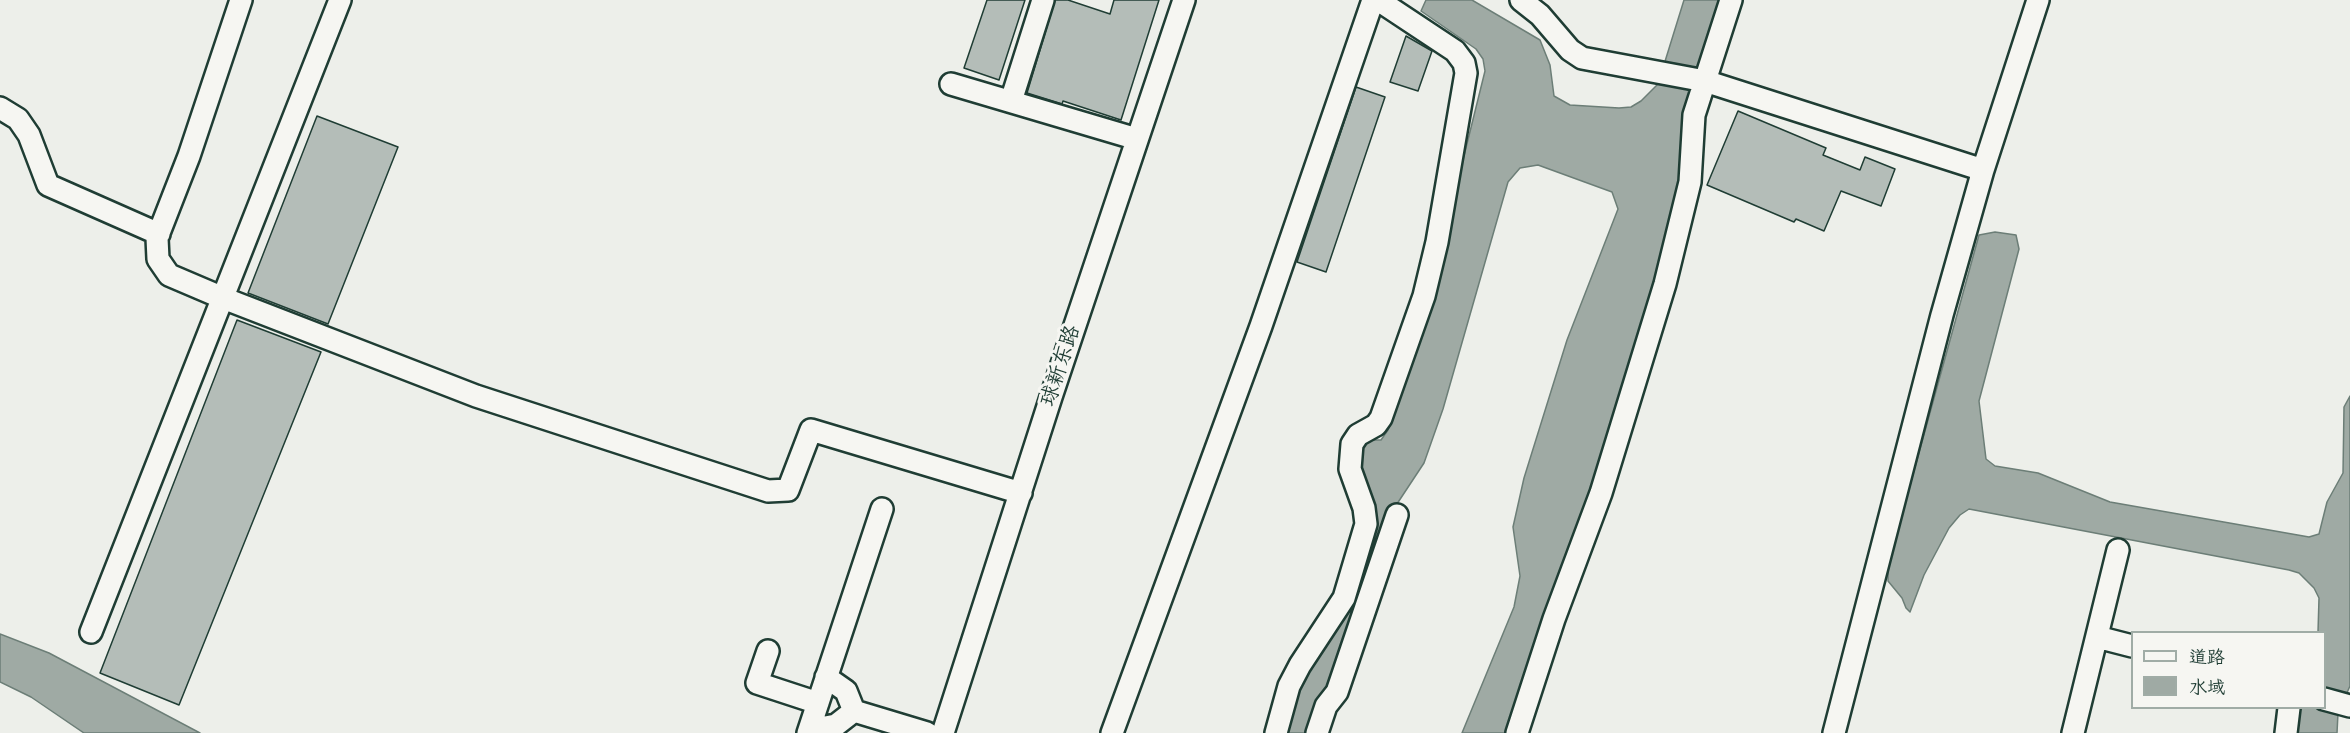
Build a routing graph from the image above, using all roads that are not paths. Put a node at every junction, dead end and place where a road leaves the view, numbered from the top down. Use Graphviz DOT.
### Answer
graph roads {
  1 [pos="241,0"];
  2 [pos="340,0"];
  3 [pos="1043,0"];
  4 [pos="1184,0"];
  5 [pos="1373,0"];
  6 [pos="1378,0"];
  7 [pos="1521,0"];
  8 [pos="1731,0"];
  9 [pos="2038,0"];
  10 [pos="1703,81"];
  11 [pos="951,84"];
  12 [pos="1011,101"];
  13 [pos="0,108"];
  14 [pos="1137,139"];
  15 [pos="1983,170"];
  16 [pos="159,234"];
  17 [pos="223,298"];
  18 [pos="1021,493"];
  19 [pos="882,509"];
  20 [pos="1397,515"];
  21 [pos="2118,550"];
  22 [pos="91,632"];
  23 [pos="2097,637"];
  24 [pos="2131,646"];
  25 [pos="768,651"];
  26 [pos="826,677"];
  27 [pos="2326,699"];
  28 [pos="818,703"];
  29 [pos="2349,705"];
  30 [pos="2289,709"];
  31 [pos="854,711"];
  32 [pos="809,730"];
  33 [pos="927,733"];
  34 [pos="943,733"];
  35 [pos="1112,733"];
  36 [pos="1276,733"];
  37 [pos="1317,733"];
  38 [pos="1517,733"];
  39 [pos="1834,733"];
  40 [pos="2073,733"];
  41 [pos="2286,733"];
  1 -- 16 [label="street"];
  2 -- 17 [label="street"];
  3 -- 12 [label="street"];
  4 -- 14 [label="street, 球新东路"];
  5 -- 35 [label="street"];
  6 -- 36 [label="street"];
  7 -- 10 [label="street"];
  8 -- 10 [label="street"];
  9 -- 15 [label="street"];
  10 -- 15 [label="street"];
  10 -- 38 [label="street"];
  11 -- 12 [label="street"];
  12 -- 14 [label="street"];
  13 -- 16 [label="street"];
  14 -- 18 [label="street, 球新东路"];
  15 -- 39 [label="street"];
  16 -- 17 [label="street"];
  17 -- 18 [label="street"];
  17 -- 22 [label="street"];
  18 -- 34 [label="street, 球新东路"];
  19 -- 26 [label="street"];
  20 -- 37 [label="street"];
  21 -- 23 [label="street"];
  23 -- 24 [label="street"];
  23 -- 40 [label="street"];
  25 -- 28 [label="street"];
  26 -- 28 [label="street"];
  26 -- 31 [label="street"];
  27 -- 29 [label="street"];
  28 -- 32 [label="street"];
  30 -- 41 [label="street"];
  31 -- 32 [label="street"];
  31 -- 33 [label="street"];
}
